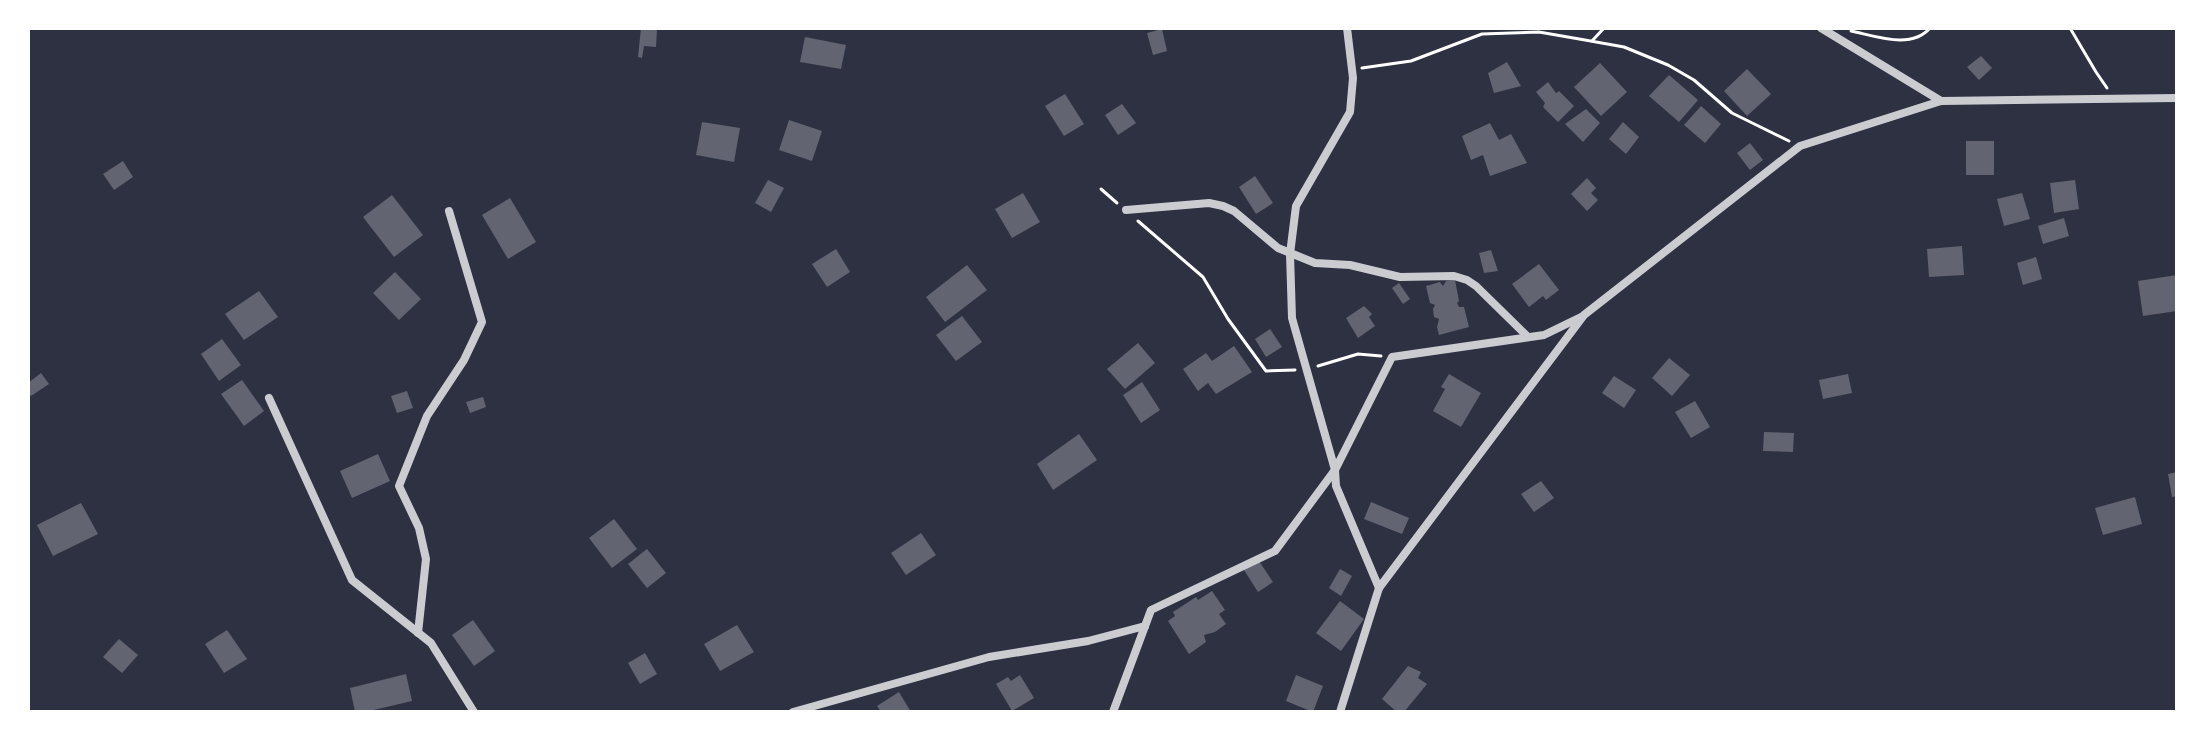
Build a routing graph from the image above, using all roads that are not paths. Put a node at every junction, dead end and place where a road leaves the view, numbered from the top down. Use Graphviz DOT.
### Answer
graph roads {
  1 [pos="1347,28"];
  2 [pos="1821,28"];
  3 [pos="2177,98"];
  4 [pos="1941,101"];
  5 [pos="1126,210"];
  6 [pos="449,211"];
  7 [pos="1290,254"];
  8 [pos="1584,315"];
  9 [pos="1528,337"];
  10 [pos="269,398"];
  11 [pos="1335,470"];
  12 [pos="1379,588"];
  13 [pos="1145,626"];
  14 [pos="418,633"];
  15 [pos="474,712"];
  16 [pos="793,712"];
  17 [pos="1113,712"];
  18 [pos="1340,712"];
  1 -- 7 [label="street"];
  2 -- 4 [label="street"];
  3 -- 4 [label="street"];
  4 -- 8 [label="street"];
  5 -- 7 [label="street"];
  6 -- 14 [label="street"];
  7 -- 9 [label="street"];
  7 -- 11 [label="street"];
  8 -- 9 [label="street"];
  8 -- 12 [label="street"];
  9 -- 11 [label="street"];
  10 -- 14 [label="street"];
  11 -- 12 [label="street"];
  11 -- 13 [label="street"];
  12 -- 18 [label="street"];
  13 -- 16 [label="street"];
  13 -- 17 [label="street"];
  14 -- 15 [label="street"];
}
